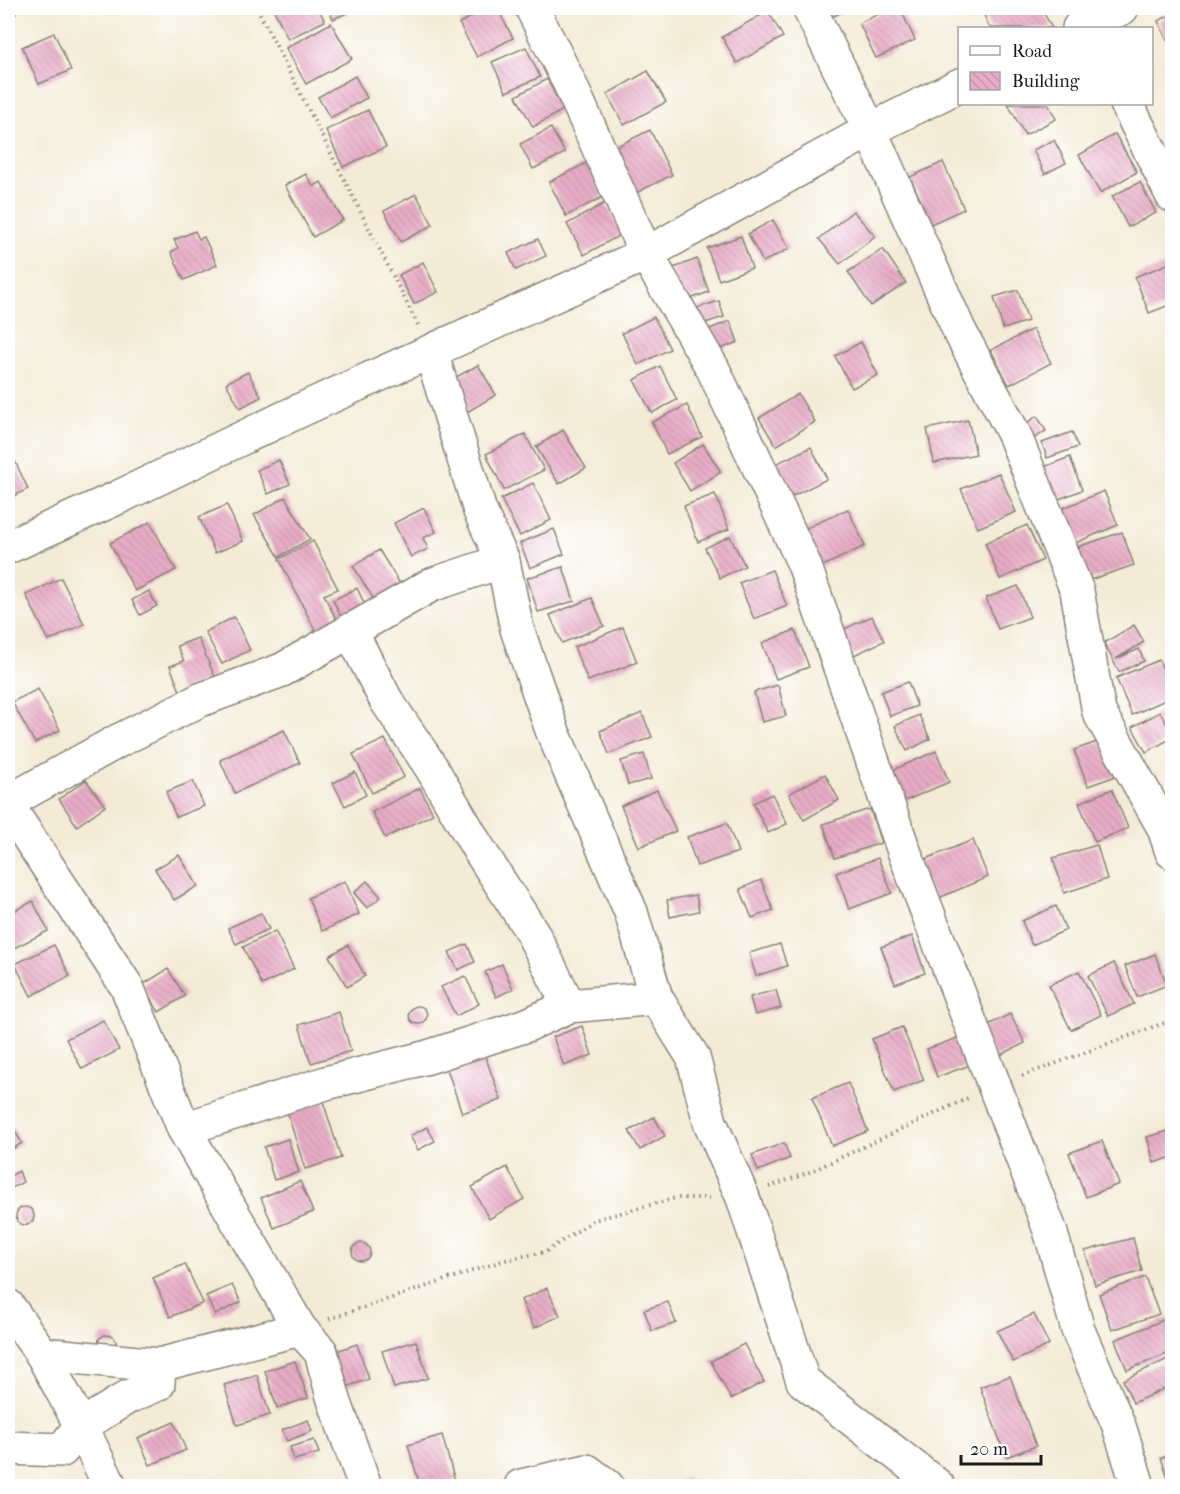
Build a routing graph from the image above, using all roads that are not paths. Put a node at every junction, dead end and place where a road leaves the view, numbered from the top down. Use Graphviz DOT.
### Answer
graph roads {
  1 [pos="532,8"];
  2 [pos="809,8"];
  3 [pos="1122,8"];
  4 [pos="1083,22"];
  5 [pos="958,86"];
  6 [pos="1127,105"];
  7 [pos="870,130"];
  8 [pos="1173,195"];
  9 [pos="646,254"];
  10 [pos="431,352"];
  11 [pos="8,547"];
  12 [pos="503,561"];
  13 [pos="350,630"];
  14 [pos="8,804"];
  15 [pos="1173,852"];
  16 [pos="656,998"];
  17 [pos="569,1006"];
  18 [pos="184,1129"];
  19 [pos="8,1306"];
  20 [pos="300,1329"];
  21 [pos="42,1354"];
  22 [pos="159,1365"];
  23 [pos="81,1426"];
  24 [pos="8,1448"];
  25 [pos="110,1486"];
  26 [pos="365,1486"];
  27 [pos="521,1486"];
  28 [pos="608,1486"];
  29 [pos="939,1486"];
  30 [pos="1138,1486"];
  1 -- 9 [label="street"];
  2 -- 7 [label="street"];
  3 -- 4 [label="street"];
  5 -- 7 [label="street"];
  6 -- 8 [label="street"];
  7 -- 9 [label="street"];
  7 -- 15 [label="street"];
  9 -- 10 [label="street"];
  9 -- 30 [label="street"];
  10 -- 11 [label="street"];
  10 -- 12 [label="street"];
  12 -- 13 [label="street"];
  12 -- 16 [label="street"];
  13 -- 14 [label="street"];
  13 -- 17 [label="street"];
  14 -- 18 [label="street"];
  16 -- 17 [label="street"];
  16 -- 29 [label="street"];
  17 -- 18 [label="street"];
  18 -- 20 [label="street"];
  19 -- 21 [label="street"];
  20 -- 22 [label="street"];
  20 -- 26 [label="street"];
  21 -- 22 [label="street"];
  21 -- 23 [label="street"];
  22 -- 23 [label="street"];
  23 -- 24 [label="street"];
  23 -- 25 [label="street"];
  27 -- 28 [label="street"];
}
